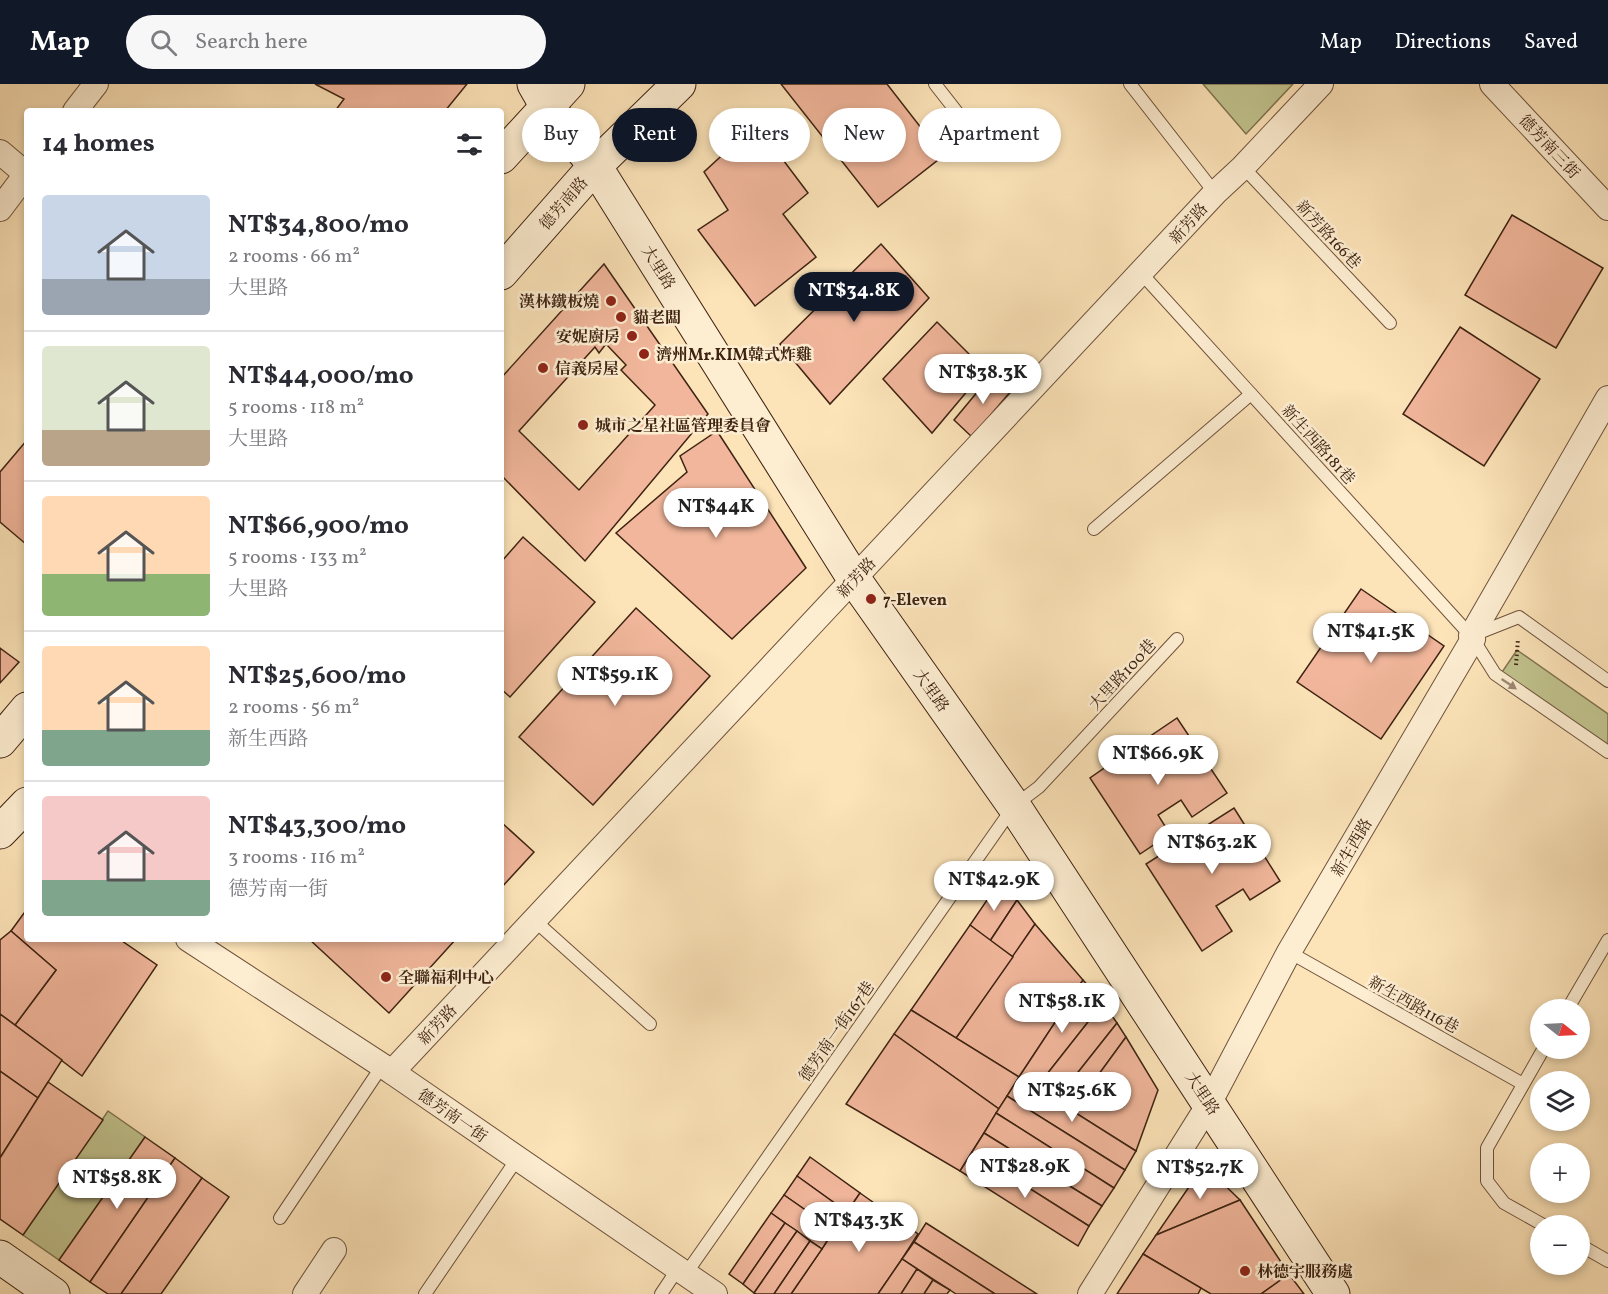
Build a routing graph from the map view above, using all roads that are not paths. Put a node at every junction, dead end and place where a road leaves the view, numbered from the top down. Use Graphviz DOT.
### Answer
graph roads {
  1 [pos="96,84"];
  2 [pos="679,84"];
  3 [pos="935,84"];
  4 [pos="1130,84"];
  5 [pos="1321,84"];
  6 [pos="1492,84"];
  7 [pos="550,91"];
  8 [pos="77,108"];
  9 [pos="954,108"];
  10 [pos="0,152"];
  11 [pos="504,154"];
  12 [pos="595,166"];
  13 [pos="1244,167"];
  14 [pos="24,172"];
  15 [pos="24,177"];
  16 [pos="1215,193"];
  17 [pos="1608,208"];
  18 [pos="0,209"];
  19 [pos="504,270"];
  20 [pos="1142,274"];
  21 [pos="1389,323"];
  22 [pos="1251,394"];
  23 [pos="1608,398"];
  24 [pos="1094,529"];
  25 [pos="854,579"];
  26 [pos="1472,638"];
  27 [pos="1177,639"];
  28 [pos="1608,681"];
  29 [pos="24,713"];
  30 [pos="0,741"];
  31 [pos="1608,752"];
  32 [pos="1014,806"];
  33 [pos="534,920"];
  34 [pos="193,942"];
  35 [pos="1606,949"];
  36 [pos="1289,952"];
  37 [pos="1574,999"];
  38 [pos="650,1024"];
  39 [pos="1538,1059"];
  40 [pos="387,1069"];
  41 [pos="1523,1084"];
  42 [pos="1209,1104"];
  43 [pos="517,1159"];
  44 [pos="280,1218"];
  45 [pos="1530,1218"];
  46 [pos="334,1250"];
  47 [pos="1590,1251"];
  48 [pos="0,1257"];
  49 [pos="1608,1261"];
  50 [pos="681,1272"];
  51 [pos="53,1294"];
  52 [pos="306,1294"];
  53 [pos="425,1294"];
  54 [pos="661,1294"];
  55 [pos="715,1294"];
  56 [pos="1090,1294"];
  57 [pos="1333,1294"];
  1 -- 8 [label="street"];
  2 -- 12 [label="street, 德芳南路"];
  3 -- 9 [label="lane"];
  4 -- 16 [label="lane"];
  5 -- 13 [label="street, 新芳路"];
  6 -- 17 [label="street, 德芳南三街"];
  7 -- 11 [label="street"];
  7 -- 12 [label="street, 大里路"];
  10 -- 14 [label="street"];
  12 -- 19 [label="street, 德芳南路"];
  12 -- 25 [label="street, 大里路"];
  13 -- 16 [label="street, 新芳路"];
  13 -- 21 [label="lane, 新芳路166巷"];
  15 -- 18 [label="street"];
  16 -- 20 [label="street, 新芳路"];
  20 -- 22 [label="lane, 新生西路181巷"];
  20 -- 25 [label="street, 新芳路"];
  22 -- 24 [label="lane"];
  22 -- 26 [label="lane, 新生西路181巷"];
  23 -- 26 [label="street, 新生西路"];
  25 -- 32 [label="street, 大里路"];
  25 -- 33 [label="street, 新芳路"];
  26 -- 28 [label="lane"];
  26 -- 31 [label="lane, 新生西路181巷, one-way"];
  26 -- 36 [label="street, 新生西路"];
  27 -- 32 [label="lane, 大里路100巷"];
  29 -- 30 [label="street"];
  32 -- 42 [label="street, 大里路"];
  32 -- 50 [label="lane, 德芳南一街167巷"];
  33 -- 38 [label="lane"];
  33 -- 40 [label="street, 新芳路"];
  34 -- 40 [label="street, 德芳南一街"];
  35 -- 37 [label="lane"];
  36 -- 41 [label="lane, 新生西路116巷"];
  36 -- 42 [label="street, 新生西路"];
  39 -- 41 [label="lane"];
  40 -- 43 [label="street, 德芳南一街"];
  40 -- 44 [label="lane"];
  41 -- 45 [label="lane"];
  42 -- 56 [label="street, 新生西路"];
  42 -- 57 [label="street, 大里路"];
  43 -- 50 [label="street, 德芳南一街"];
  43 -- 53 [label="lane"];
  46 -- 52 [label="street"];
  47 -- 49 [label="lane"];
  48 -- 51 [label="street"];
  50 -- 54 [label="lane, 德芳南一街167巷"];
  50 -- 55 [label="street, 德芳南一街"];
}
